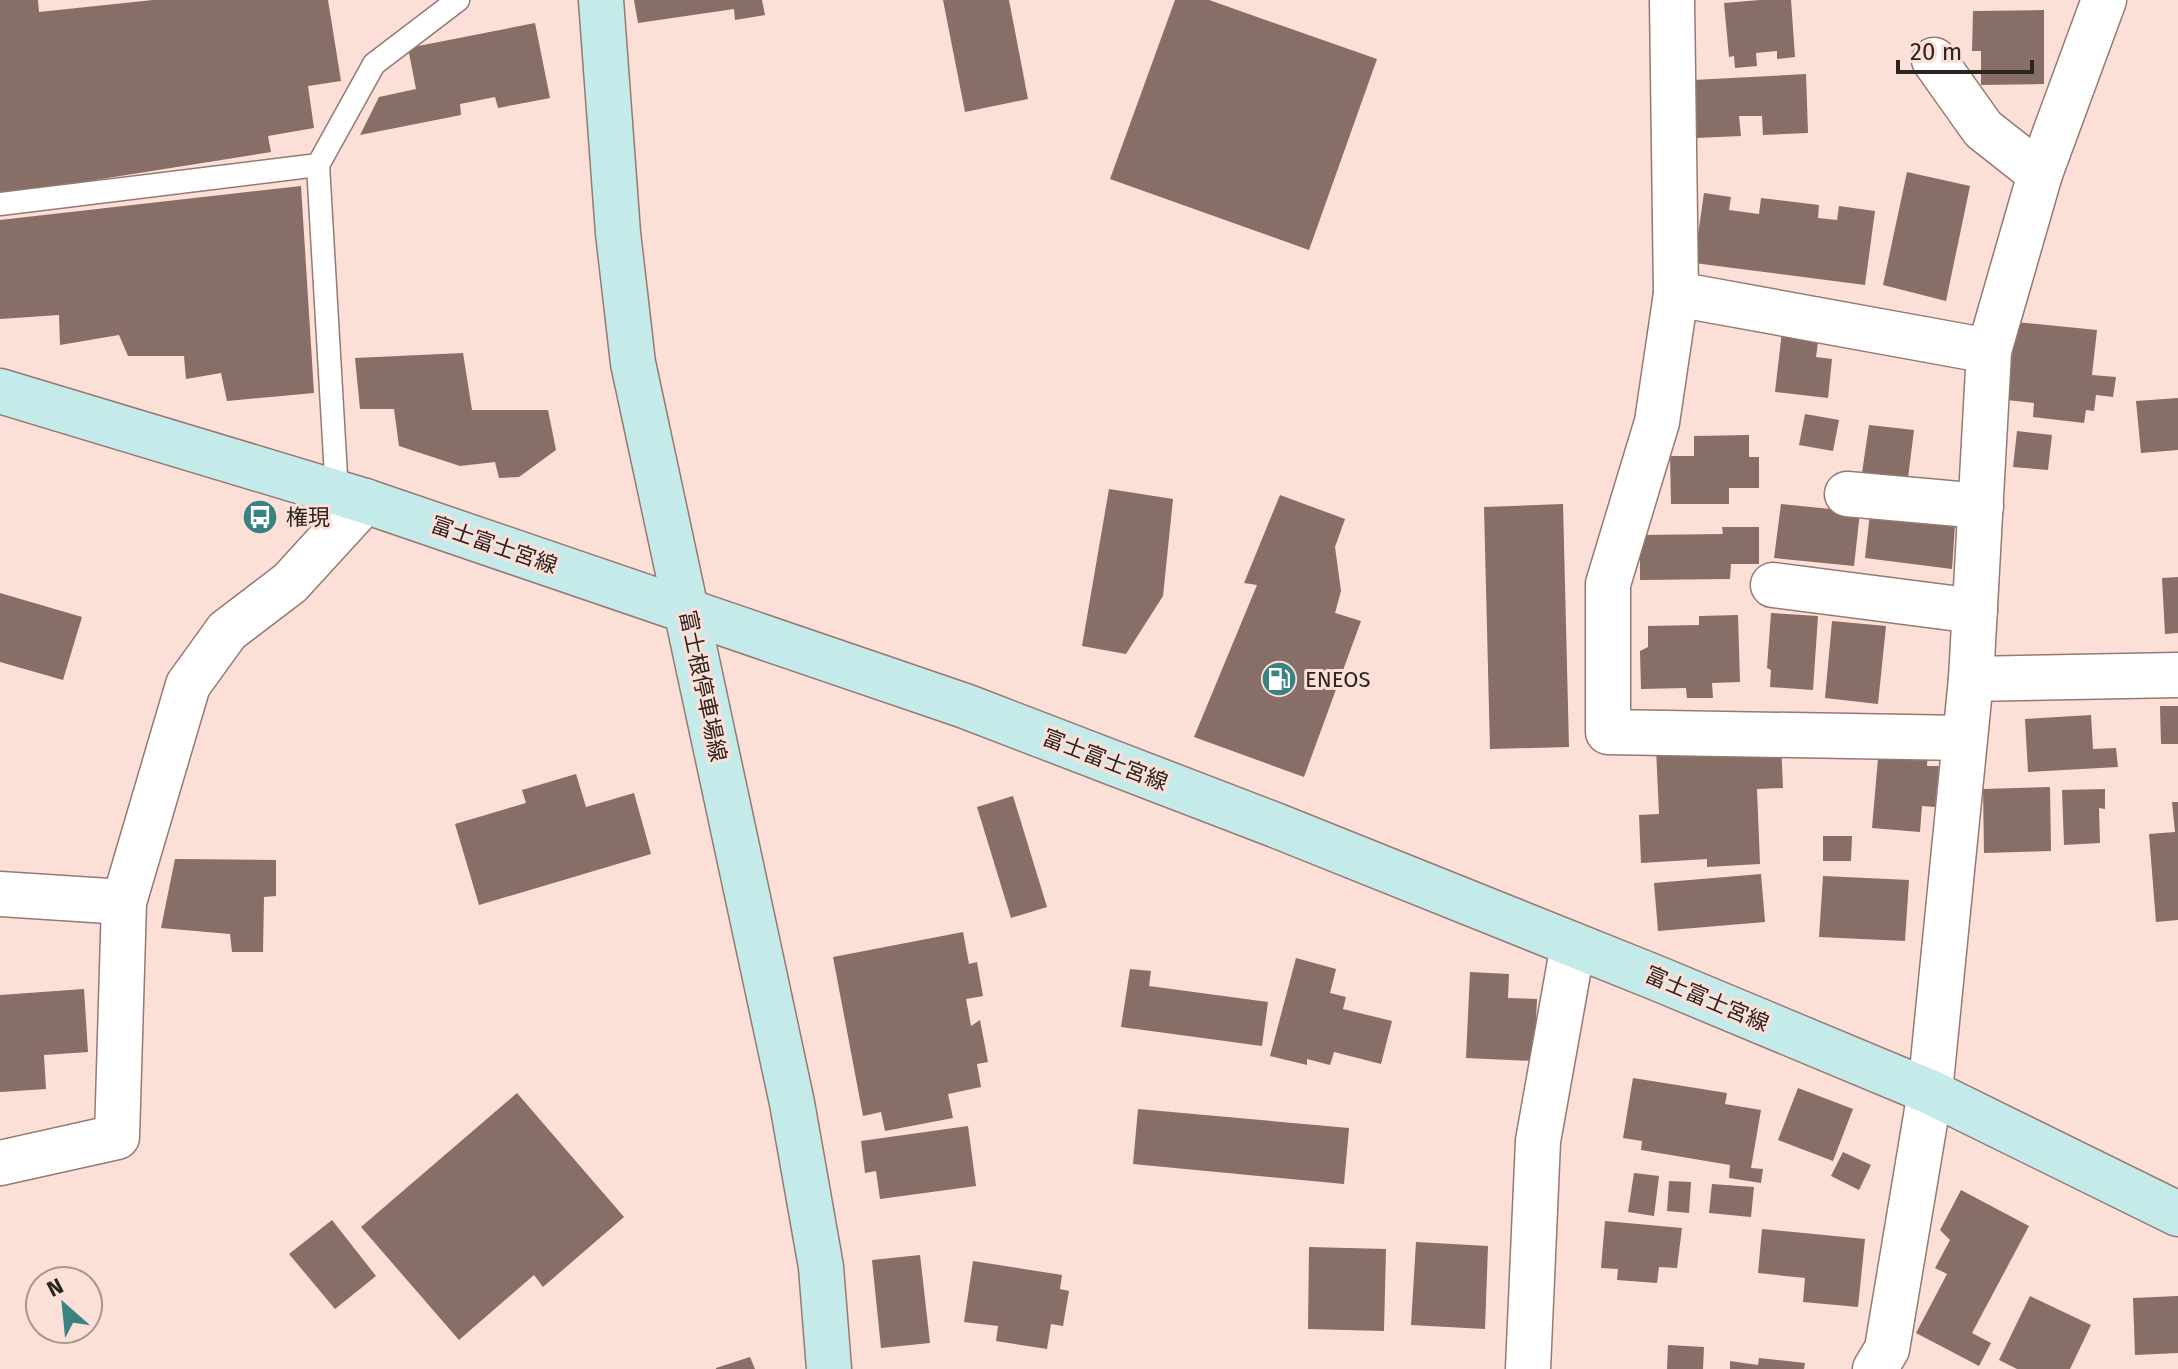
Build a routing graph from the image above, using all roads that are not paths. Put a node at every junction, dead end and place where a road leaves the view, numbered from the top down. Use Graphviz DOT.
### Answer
graph roads {
  1 [pos="458,0"];
  2 [pos="601,0"];
  3 [pos="1672,0"];
  4 [pos="2104,0"];
  5 [pos="1934,60"];
  6 [pos="318,165"];
  7 [pos="2040,174"];
  8 [pos="0,204"];
  9 [pos="1676,294"];
  10 [pos="1989,351"];
  11 [pos="0,391"];
  12 [pos="1847,494"];
  13 [pos="351,497"];
  14 [pos="1981,506"];
  15 [pos="1773,585"];
  16 [pos="1975,611"];
  17 [pos="687,612"];
  18 [pos="2178,675"];
  19 [pos="1971,679"];
  20 [pos="1964,738"];
  21 [pos="0,894"];
  22 [pos="124,902"];
  23 [pos="1573,945"];
  24 [pos="1930,1092"];
  25 [pos="0,1163"];
  26 [pos="2178,1214"];
  27 [pos="829,1369"];
  28 [pos="1528,1369"];
  29 [pos="1875,1369"];
  1 -- 6 [label="lane"];
  2 -- 17 [label="main road, 富士根停車場線"];
  3 -- 9 [label="street"];
  4 -- 7 [label="street"];
  5 -- 7 [label="street"];
  6 -- 8 [label="lane"];
  6 -- 13 [label="lane"];
  7 -- 10 [label="street"];
  9 -- 10 [label="street"];
  9 -- 20 [label="street"];
  10 -- 14 [label="street"];
  11 -- 13 [label="main road, 富士富士宮線"];
  12 -- 14 [label="street"];
  13 -- 17 [label="main road, 富士富士宮線"];
  13 -- 22 [label="street"];
  14 -- 16 [label="street"];
  15 -- 16 [label="street"];
  16 -- 19 [label="street"];
  17 -- 23 [label="main road, 富士富士宮線"];
  17 -- 27 [label="main road, 富士根停車場線"];
  18 -- 19 [label="street"];
  19 -- 20 [label="street"];
  20 -- 24 [label="street"];
  21 -- 22 [label="street"];
  22 -- 25 [label="street"];
  23 -- 24 [label="main road, 富士富士宮線"];
  23 -- 28 [label="street"];
  24 -- 26 [label="main road, 富士富士宮線"];
  24 -- 29 [label="street"];
}
